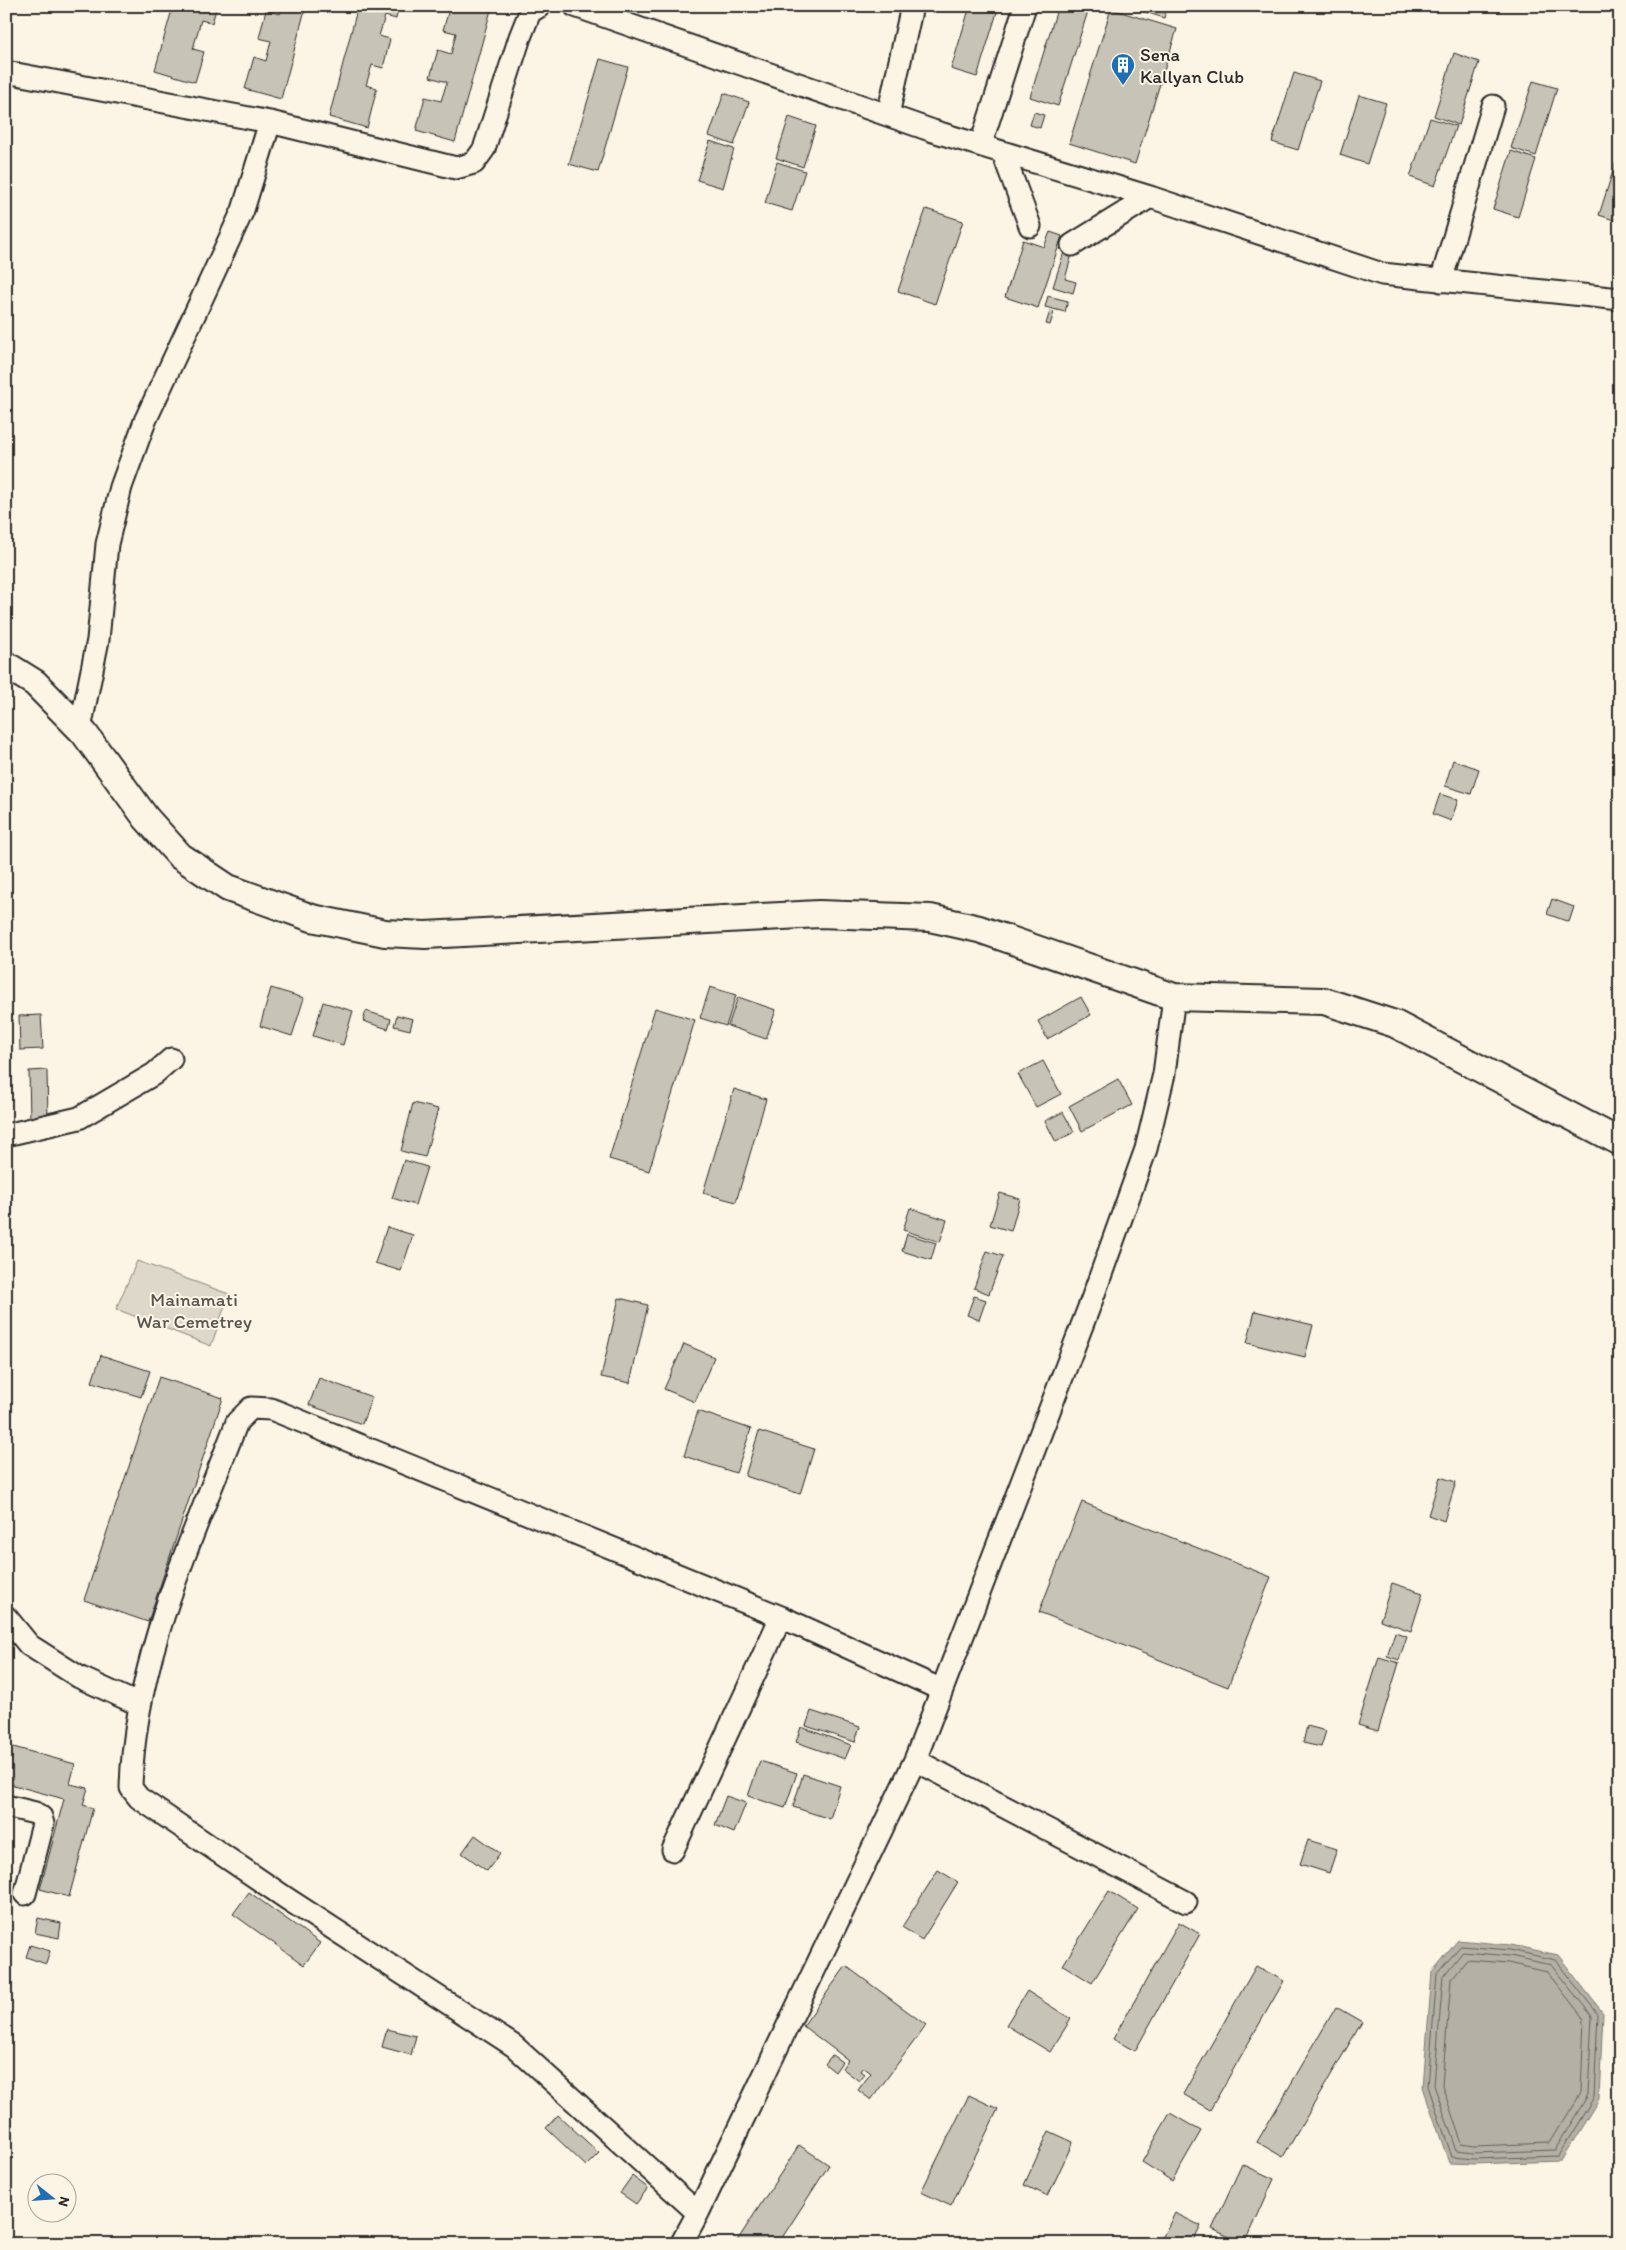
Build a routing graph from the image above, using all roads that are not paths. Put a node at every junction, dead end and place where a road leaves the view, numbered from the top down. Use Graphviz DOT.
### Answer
graph roads {
  1 [pos="540,6"];
  2 [pos="575,6"];
  3 [pos="912,6"];
  4 [pos="1025,6"];
  5 [pos="6,72"];
  6 [pos="1493,106"];
  7 [pos="888,115"];
  8 [pos="270,122"];
  9 [pos="981,144"];
  10 [pos="1003,153"];
  11 [pos="1150,197"];
  12 [pos="1030,226"];
  13 [pos="1072,245"];
  14 [pos="1441,281"];
  15 [pos="1620,299"];
  16 [pos="6,665"];
  17 [pos="80,729"];
  18 [pos="1174,998"];
  19 [pos="171,1059"];
  20 [pos="6,1135"];
  21 [pos="1620,1142"];
  22 [pos="6,1617"];
  23 [pos="781,1617"];
  24 [pos="942,1690"];
  25 [pos="140,1705"];
  26 [pos="915,1760"];
  27 [pos="6,1806"];
  28 [pos="674,1850"];
  29 [pos="25,1894"];
  30 [pos="1186,1902"];
  31 [pos="698,2213"];
  32 [pos="681,2244"];
  1 -- 8 [label="street"];
  2 -- 7 [label="street"];
  3 -- 7 [label="street"];
  4 -- 9 [label="street"];
  5 -- 8 [label="street"];
  6 -- 14 [label="street"];
  7 -- 9 [label="street"];
  8 -- 17 [label="street"];
  9 -- 10 [label="street"];
  10 -- 11 [label="street"];
  10 -- 12 [label="street"];
  11 -- 13 [label="street"];
  11 -- 14 [label="street"];
  14 -- 15 [label="street"];
  16 -- 17 [label="main road"];
  17 -- 18 [label="main road"];
  18 -- 21 [label="main road"];
  18 -- 24 [label="street"];
  19 -- 20 [label="street"];
  22 -- 25 [label="street"];
  23 -- 24 [label="street"];
  23 -- 25 [label="street"];
  23 -- 28 [label="street"];
  24 -- 26 [label="street"];
  25 -- 31 [label="street"];
  26 -- 30 [label="street"];
  26 -- 31 [label="street"];
  27 -- 29 [label="street"];
  31 -- 32 [label="street"];
}
